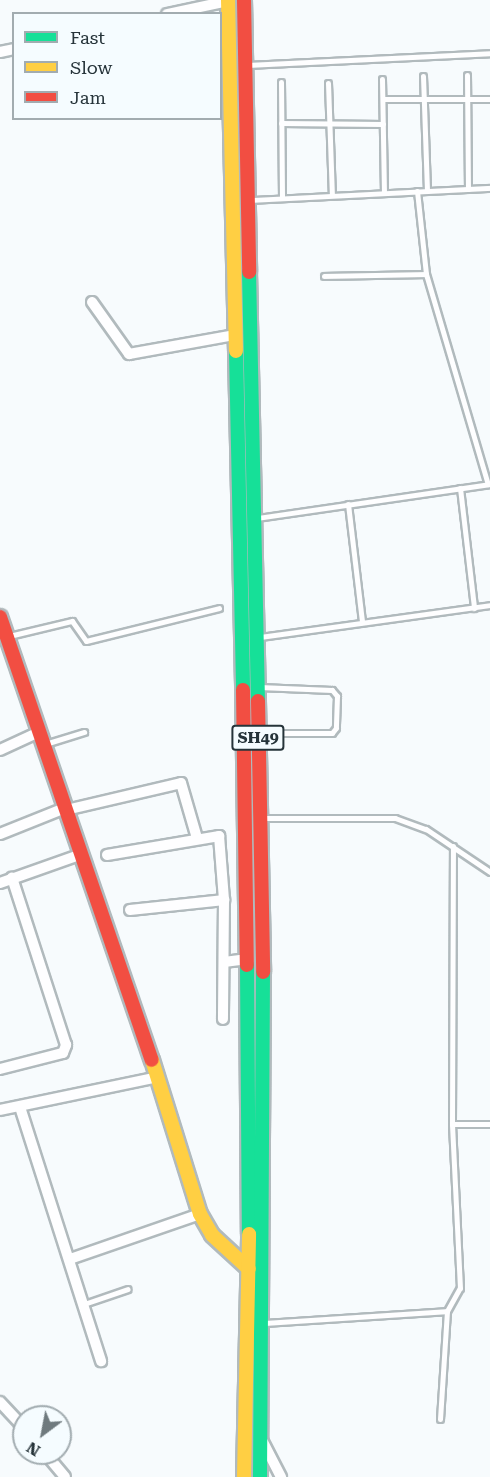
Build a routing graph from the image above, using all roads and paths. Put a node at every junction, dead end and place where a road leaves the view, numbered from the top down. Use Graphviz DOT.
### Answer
graph roads {
  1 [pos="244,0"];
  2 [pos="228,1"];
  3 [pos="176,12"];
  4 [pos="490,53"];
  5 [pos="245,65"];
  6 [pos="467,75"];
  7 [pos="423,76"];
  8 [pos="382,79"];
  9 [pos="281,82"];
  10 [pos="328,83"];
  11 [pos="383,99"];
  12 [pos="424,99"];
  13 [pos="467,99"];
  14 [pos="490,99"];
  15 [pos="281,123"];
  16 [pos="330,123"];
  17 [pos="383,124"];
  18 [pos="490,188"];
  19 [pos="468,189"];
  20 [pos="427,190"];
  21 [pos="417,191"];
  22 [pos="384,193"];
  23 [pos="332,195"];
  24 [pos="282,198"];
  25 [pos="247,201"];
  26 [pos="426,274"];
  27 [pos="324,276"];
  28 [pos="93,302"];
  29 [pos="235,335"];
  30 [pos="489,484"];
  31 [pos="460,488"];
  32 [pos="348,504"];
  33 [pos="254,518"];
  34 [pos="490,605"];
  35 [pos="219,608"];
  36 [pos="474,608"];
  37 [pos="0,617"];
  38 [pos="363,622"];
  39 [pos="7,637"];
  40 [pos="255,638"];
  41 [pos="257,687"];
  42 [pos="84,732"];
  43 [pos="258,733"];
  44 [pos="41,738"];
  45 [pos="0,750"];
  46 [pos="66,809"];
  47 [pos="259,819"];
  48 [pos="0,834"];
  49 [pos="197,838"];
  50 [pos="453,846"];
  51 [pos="81,854"];
  52 [pos="106,855"];
  53 [pos="490,872"];
  54 [pos="12,878"];
  55 [pos="0,882"];
  56 [pos="224,900"];
  57 [pos="130,910"];
  58 [pos="248,959"];
  59 [pos="224,962"];
  60 [pos="223,1019"];
  61 [pos="1,1066"];
  62 [pos="158,1077"];
  63 [pos="20,1107"];
  64 [pos="0,1110"];
  65 [pos="452,1124"];
  66 [pos="490,1124"];
  67 [pos="200,1214"];
  68 [pos="70,1259"];
  69 [pos="249,1269"];
  70 [pos="128,1289"];
  71 [pos="84,1304"];
  72 [pos="447,1311"];
  73 [pos="261,1323"];
  74 [pos="102,1361"];
  75 [pos="0,1402"];
  76 [pos="12,1415"];
  77 [pos="440,1419"];
  78 [pos="261,1437"];
  79 [pos="55,1465"];
  80 [pos="65,1477"];
  81 [pos="244,1477"];
  82 [pos="260,1477"];
  83 [pos="281,1477"];
  1 -- 5 [label="main road, SH49"];
  2 -- 3 [label="street"];
  2 -- 29 [label="main road, SH49"];
  4 -- 5 [label="lane"];
  5 -- 25 [label="main road, SH49"];
  6 -- 13 [label="lane"];
  7 -- 12 [label="lane"];
  8 -- 11 [label="lane"];
  9 -- 15 [label="lane"];
  10 -- 16 [label="lane"];
  11 -- 12 [label="lane"];
  11 -- 17 [label="lane"];
  12 -- 13 [label="lane"];
  12 -- 20 [label="lane"];
  13 -- 14 [label="lane"];
  13 -- 19 [label="lane"];
  15 -- 16 [label="lane"];
  15 -- 24 [label="lane"];
  16 -- 17 [label="lane"];
  16 -- 23 [label="lane"];
  17 -- 22 [label="lane"];
  18 -- 19 [label="lane"];
  19 -- 20 [label="lane"];
  20 -- 21 [label="lane"];
  21 -- 22 [label="lane"];
  21 -- 26 [label="lane"];
  22 -- 23 [label="lane"];
  23 -- 24 [label="lane"];
  24 -- 25 [label="lane"];
  25 -- 33 [label="main road, SH49"];
  26 -- 27 [label="lane"];
  26 -- 30 [label="lane"];
  28 -- 29 [label="street"];
  29 -- 58 [label="main road, SH49"];
  30 -- 31 [label="lane"];
  31 -- 32 [label="lane"];
  31 -- 36 [label="lane"];
  32 -- 33 [label="lane"];
  32 -- 38 [label="lane"];
  33 -- 40 [label="main road, SH49"];
  34 -- 36 [label="lane"];
  35 -- 39 [label="lane"];
  36 -- 38 [label="lane"];
  37 -- 39 [label="main road"];
  38 -- 40 [label="lane"];
  39 -- 44 [label="main road"];
  40 -- 41 [label="main road, SH49"];
  41 -- 43 [label="main road, SH49"];
  41 -- 43 [label="lane"];
  42 -- 44 [label="lane"];
  43 -- 47 [label="main road, SH49"];
  44 -- 45 [label="street"];
  44 -- 46 [label="main road"];
  46 -- 48 [label="street"];
  46 -- 49 [label="street"];
  46 -- 51 [label="main road"];
  47 -- 50 [label="lane"];
  47 -- 73 [label="main road, SH49"];
  49 -- 52 [label="street"];
  49 -- 56 [label="street"];
  50 -- 53 [label="lane"];
  50 -- 65 [label="lane"];
  51 -- 54 [label="street"];
  51 -- 62 [label="main road"];
  54 -- 55 [label="street"];
  54 -- 61 [label="street"];
  56 -- 57 [label="street"];
  56 -- 59 [label="street"];
  58 -- 59 [label="street"];
  58 -- 69 [label="main road, SH49"];
  59 -- 60 [label="street"];
  62 -- 63 [label="street"];
  62 -- 67 [label="main road"];
  63 -- 64 [label="street"];
  63 -- 68 [label="street"];
  65 -- 66 [label="lane"];
  65 -- 72 [label="lane"];
  67 -- 68 [label="street"];
  67 -- 69 [label="main road"];
  68 -- 71 [label="street"];
  69 -- 81 [label="main road, SH49"];
  70 -- 71 [label="lane"];
  71 -- 74 [label="street"];
  72 -- 73 [label="lane"];
  72 -- 77 [label="lane"];
  73 -- 78 [label="main road, SH49"];
  75 -- 76 [label="street"];
  78 -- 82 [label="main road, SH49"];
  78 -- 83 [label="street"];
  79 -- 80 [label="street"];
}
